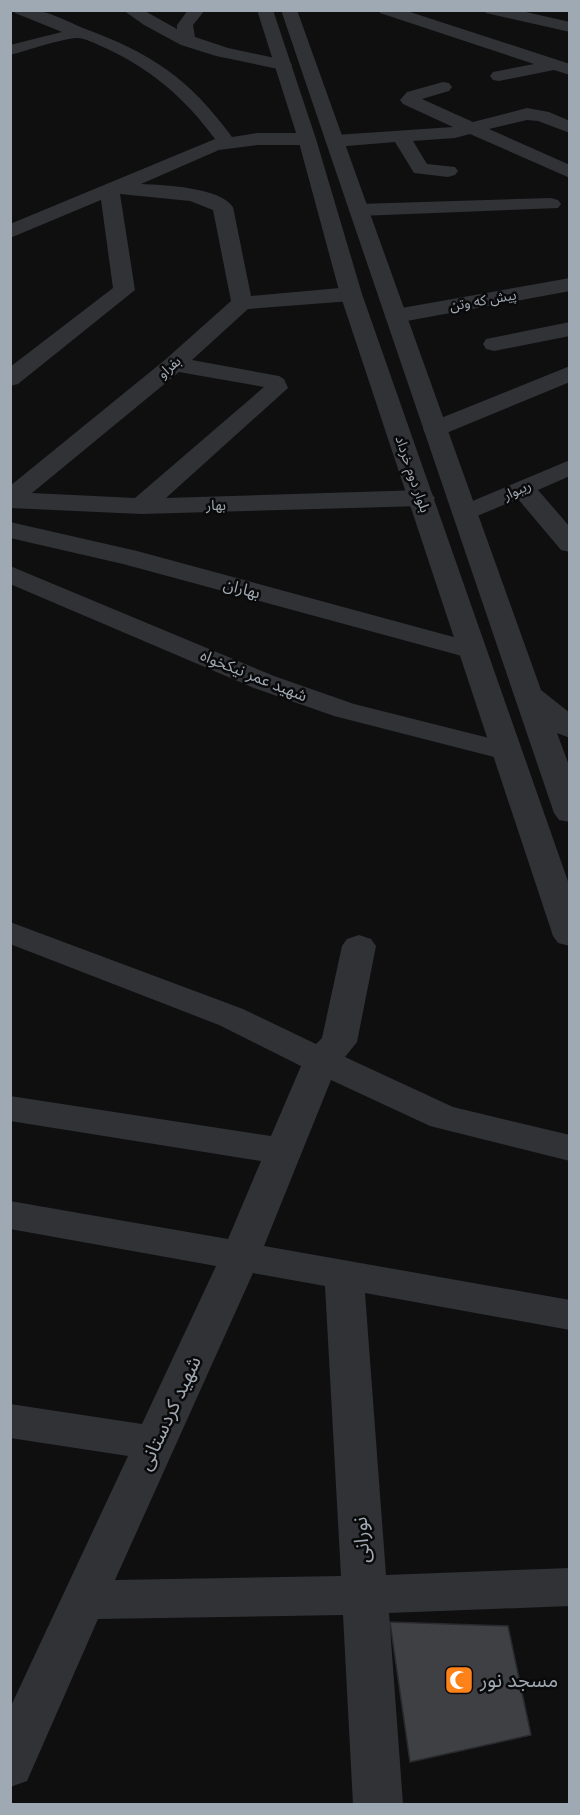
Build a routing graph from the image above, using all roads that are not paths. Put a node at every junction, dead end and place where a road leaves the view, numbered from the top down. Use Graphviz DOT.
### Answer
graph roads {
  1 [pos="19,10"];
  2 [pos="131,10"];
  3 [pos="197,10"];
  4 [pos="265,10"];
  5 [pos="290,10"];
  6 [pos="387,10"];
  7 [pos="492,10"];
  8 [pos="10,12"];
  9 [pos="570,27"];
  10 [pos="77,33"];
  11 [pos="187,41"];
  12 [pos="10,50"];
  13 [pos="283,65"];
  14 [pos="561,68"];
  15 [pos="499,76"];
  16 [pos="443,87"];
  17 [pos="570,128"];
  18 [pos="472,129"];
  19 [pos="401,137"];
  20 [pos="307,139"];
  21 [pos="335,141"];
  22 [pos="227,142"];
  23 [pos="448,171"];
  24 [pos="570,172"];
  25 [pos="114,190"];
  26 [pos="551,204"];
  27 [pos="359,210"];
  28 [pos="10,232"];
  29 [pos="570,284"];
  30 [pos="538,290"];
  31 [pos="351,294"];
  32 [pos="242,303"];
  33 [pos="570,313"];
  34 [pos="396,316"];
  35 [pos="570,329"];
  36 [pos="494,344"];
  37 [pos="174,364"];
  38 [pos="570,373"];
  39 [pos="10,379"];
  40 [pos="435,429"];
  41 [pos="564,475"];
  42 [pos="522,488"];
  43 [pos="422,498"];
  44 [pos="10,500"];
  45 [pos="141,506"];
  46 [pos="465,513"];
  47 [pos="10,530"];
  48 [pos="570,544"];
  49 [pos="10,574"];
  50 [pos="473,651"];
  51 [pos="527,692"];
  52 [pos="570,729"];
  53 [pos="510,760"];
  54 [pos="566,790"];
  55 [pos="524,799"];
  56 [pos="10,932"];
  57 [pos="569,934"];
  58 [pos="359,946"];
  59 [pos="322,1059"];
  60 [pos="10,1108"];
  61 [pos="570,1148"];
  62 [pos="283,1152"];
  63 [pos="10,1215"];
  64 [pos="240,1257"];
  65 [pos="344,1276"];
  66 [pos="570,1315"];
  67 [pos="10,1421"];
  68 [pos="155,1443"];
  69 [pos="570,1587"];
  70 [pos="364,1595"];
  71 [pos="83,1600"];
  72 [pos="25,1697"];
  73 [pos="10,1765"];
  74 [pos="378,1804"];
  1 -- 8 [label="street"];
  1 -- 10 [label="street"];
  2 -- 11 [label="street"];
  3 -- 11 [label="street"];
  4 -- 13 [label="street, بلوار دوم خرداد"];
  5 -- 21 [label="street"];
  6 -- 14 [label="street"];
  7 -- 9 [label="street"];
  10 -- 12 [label="street"];
  10 -- 22 [label="street"];
  11 -- 13 [label="street"];
  13 -- 20 [label="street, بلوار دوم خرداد"];
  14 -- 15 [label="street"];
  16 -- 18 [label="street"];
  17 -- 18 [label="street"];
  18 -- 19 [label="street"];
  18 -- 24 [label="street"];
  19 -- 21 [label="street"];
  19 -- 23 [label="street"];
  20 -- 22 [label="street"];
  20 -- 31 [label="street, بلوار دوم خرداد"];
  21 -- 27 [label="street"];
  22 -- 25 [label="street"];
  25 -- 28 [label="street"];
  25 -- 32 [label="street"];
  25 -- 39 [label="street"];
  26 -- 27 [label="street"];
  27 -- 34 [label="street"];
  29 -- 30 [label="street, پیش که وتن"];
  30 -- 33 [label="street"];
  30 -- 34 [label="street, پیش که وتن"];
  31 -- 32 [label="street"];
  31 -- 43 [label="street, بلوار دوم خرداد"];
  32 -- 37 [label="street, بفراو"];
  34 -- 40 [label="street"];
  35 -- 36 [label="street"];
  37 -- 44 [label="street, بفراو"];
  37 -- 45 [label="street"];
  38 -- 40 [label="street"];
  40 -- 46 [label="street"];
  41 -- 42 [label="street, ریبوار"];
  42 -- 46 [label="street, ریبوار"];
  42 -- 48 [label="street"];
  43 -- 45 [label="street, بهار"];
  43 -- 50 [label="street, بلوار دوم خرداد"];
  44 -- 45 [label="street, بهار"];
  46 -- 51 [label="street"];
  47 -- 50 [label="street, بهاران"];
  49 -- 53 [label="street, شهید عمر نیکخواه"];
  50 -- 53 [label="street, بلوار دوم خرداد"];
  51 -- 52 [label="street"];
  51 -- 54 [label="street"];
  53 -- 54 [label="street, شهید عمر نیکخواه"];
  53 -- 55 [label="street, بلوار دوم خرداد"];
  54 -- 55 [label="street"];
  55 -- 57 [label="street, بلوار دوم خرداد"];
  56 -- 59 [label="street"];
  58 -- 59 [label="street, شهید کردستانی"];
  59 -- 61 [label="street"];
  59 -- 62 [label="street, شهید کردستانی"];
  60 -- 62 [label="street"];
  62 -- 64 [label="street, شهید کردستانی"];
  63 -- 64 [label="street"];
  64 -- 65 [label="street"];
  64 -- 68 [label="street, شهید کردستانی"];
  65 -- 66 [label="street"];
  65 -- 70 [label="street, نورانی"];
  67 -- 68 [label="street"];
  68 -- 71 [label="street, شهید کردستانی"];
  69 -- 70 [label="street"];
  70 -- 71 [label="street"];
  70 -- 74 [label="street, نورانی"];
  71 -- 72 [label="street, شهید کردستانی"];
  72 -- 73 [label="street, شهید کردستانی"];
}
